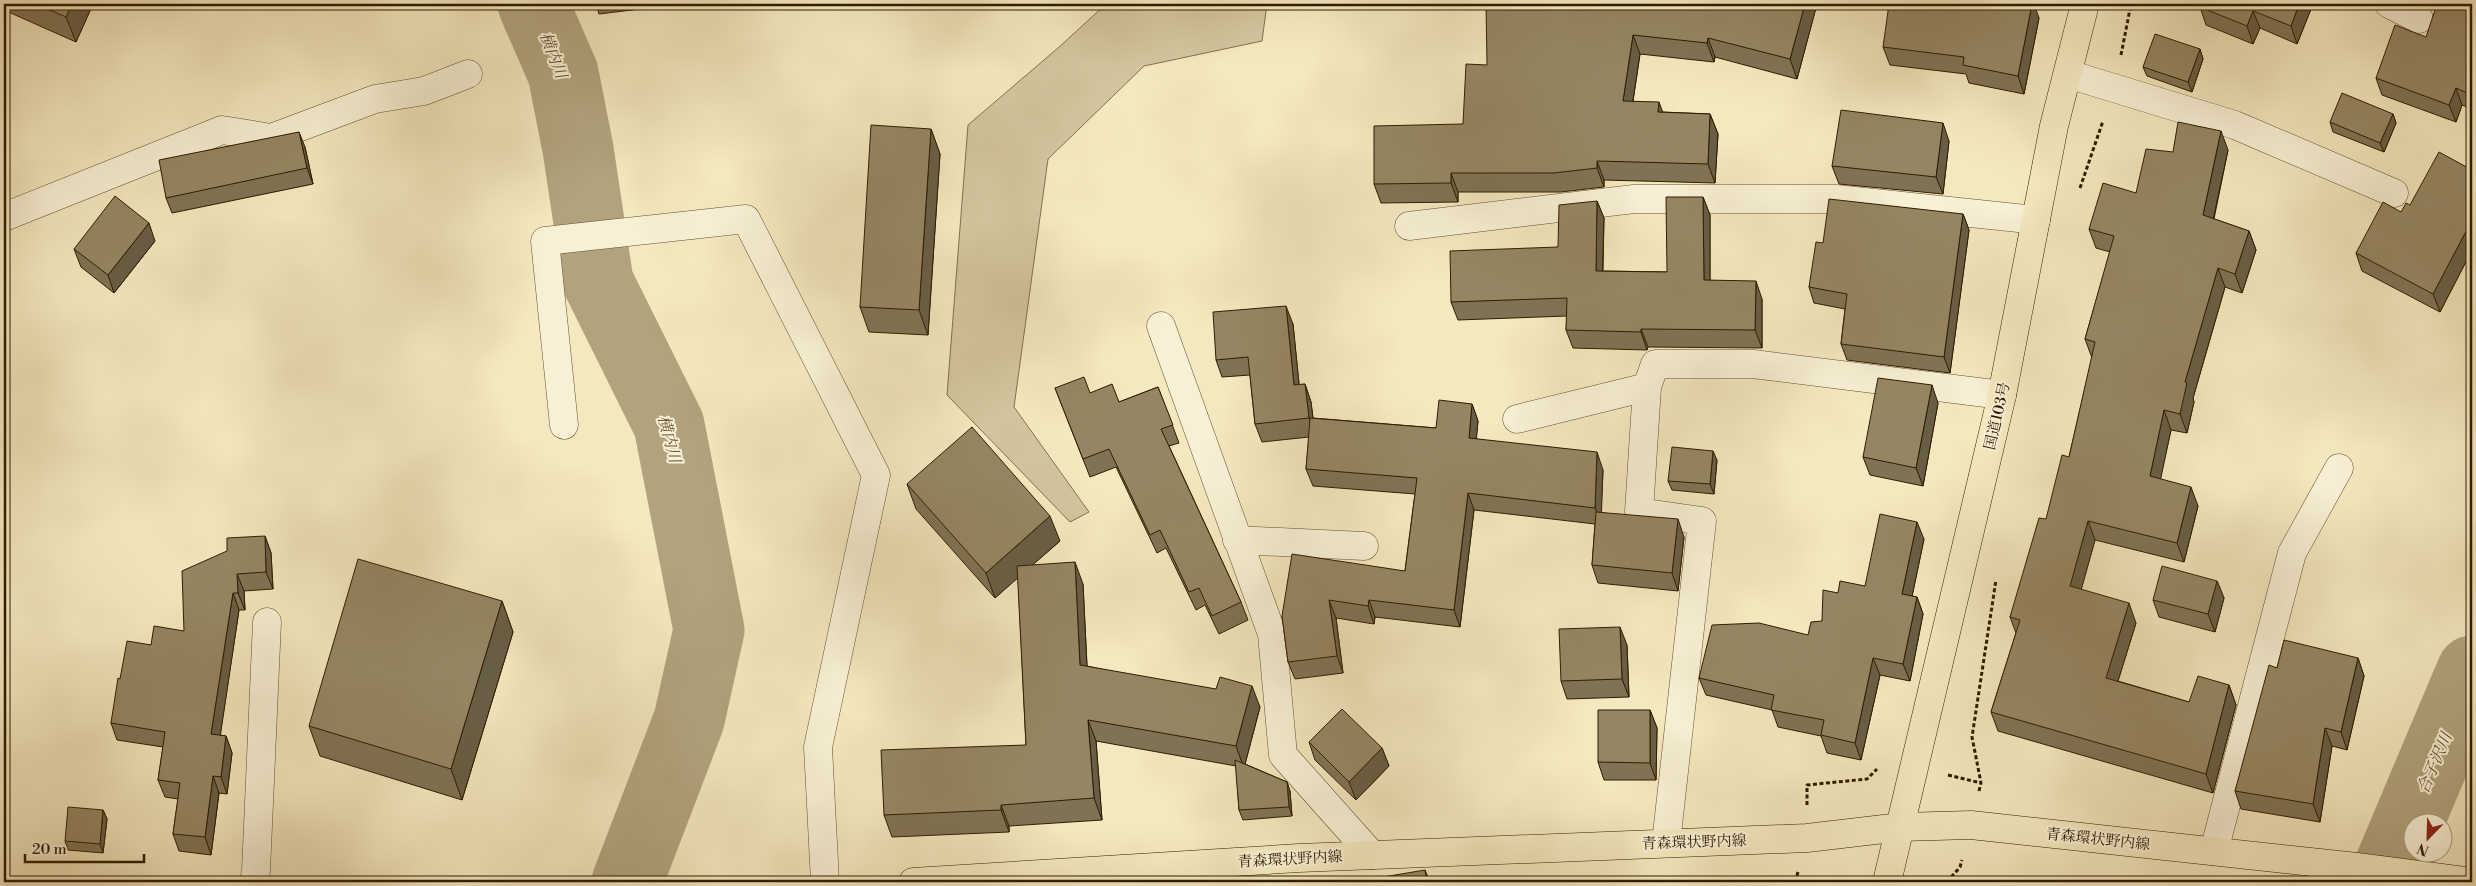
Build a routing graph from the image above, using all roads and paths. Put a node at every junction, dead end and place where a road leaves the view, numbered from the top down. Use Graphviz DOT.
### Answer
graph roads {
  1 [pos="2389,4"];
  2 [pos="2080,5"];
  3 [pos="2419,19"];
  4 [pos="468,74"];
  5 [pos="2068,74"];
  6 [pos="2394,193"];
  7 [pos="4,217"];
  8 [pos="2036,220"];
  9 [pos="1409,226"];
  10 [pos="1161,326"];
  11 [pos="1647,387"];
  12 [pos="2002,395"];
  13 [pos="1517,419"];
  14 [pos="564,425"];
  15 [pos="2339,468"];
  16 [pos="1237,540"];
  17 [pos="1364,546"];
  18 [pos="267,622"];
  19 [pos="1901,827"];
  20 [pos="1666,843"];
  21 [pos="2214,851"];
  22 [pos="1372,855"];
  23 [pos="2462,881"];
  24 [pos="254,882"];
  25 [pos="825,882"];
  26 [pos="913,882"];
  27 [pos="1887,882"];
  1 -- 3 [label="street"];
  2 -- 5 [label="main road, 国道103号"];
  4 -- 7 [label="street"];
  5 -- 6 [label="street"];
  5 -- 8 [label="main road, 国道103号"];
  8 -- 9 [label="street"];
  8 -- 12 [label="main road, 国道103号"];
  10 -- 16 [label="street"];
  11 -- 12 [label="street"];
  11 -- 13 [label="street"];
  11 -- 20 [label="street"];
  12 -- 19 [label="main road, 国道103号"];
  14 -- 25 [label="street"];
  15 -- 21 [label="street"];
  16 -- 17 [label="street"];
  16 -- 22 [label="street"];
  18 -- 24 [label="street"];
  19 -- 20 [label="main road, 青森環状野内線"];
  19 -- 21 [label="main road, 青森環状野内線"];
  19 -- 27 [label="main road, 国道103号"];
  20 -- 22 [label="main road, 青森環状野内線"];
  21 -- 23 [label="main road, 青森環状野内線"];
  22 -- 26 [label="main road, 青森環状野内線"];
}
